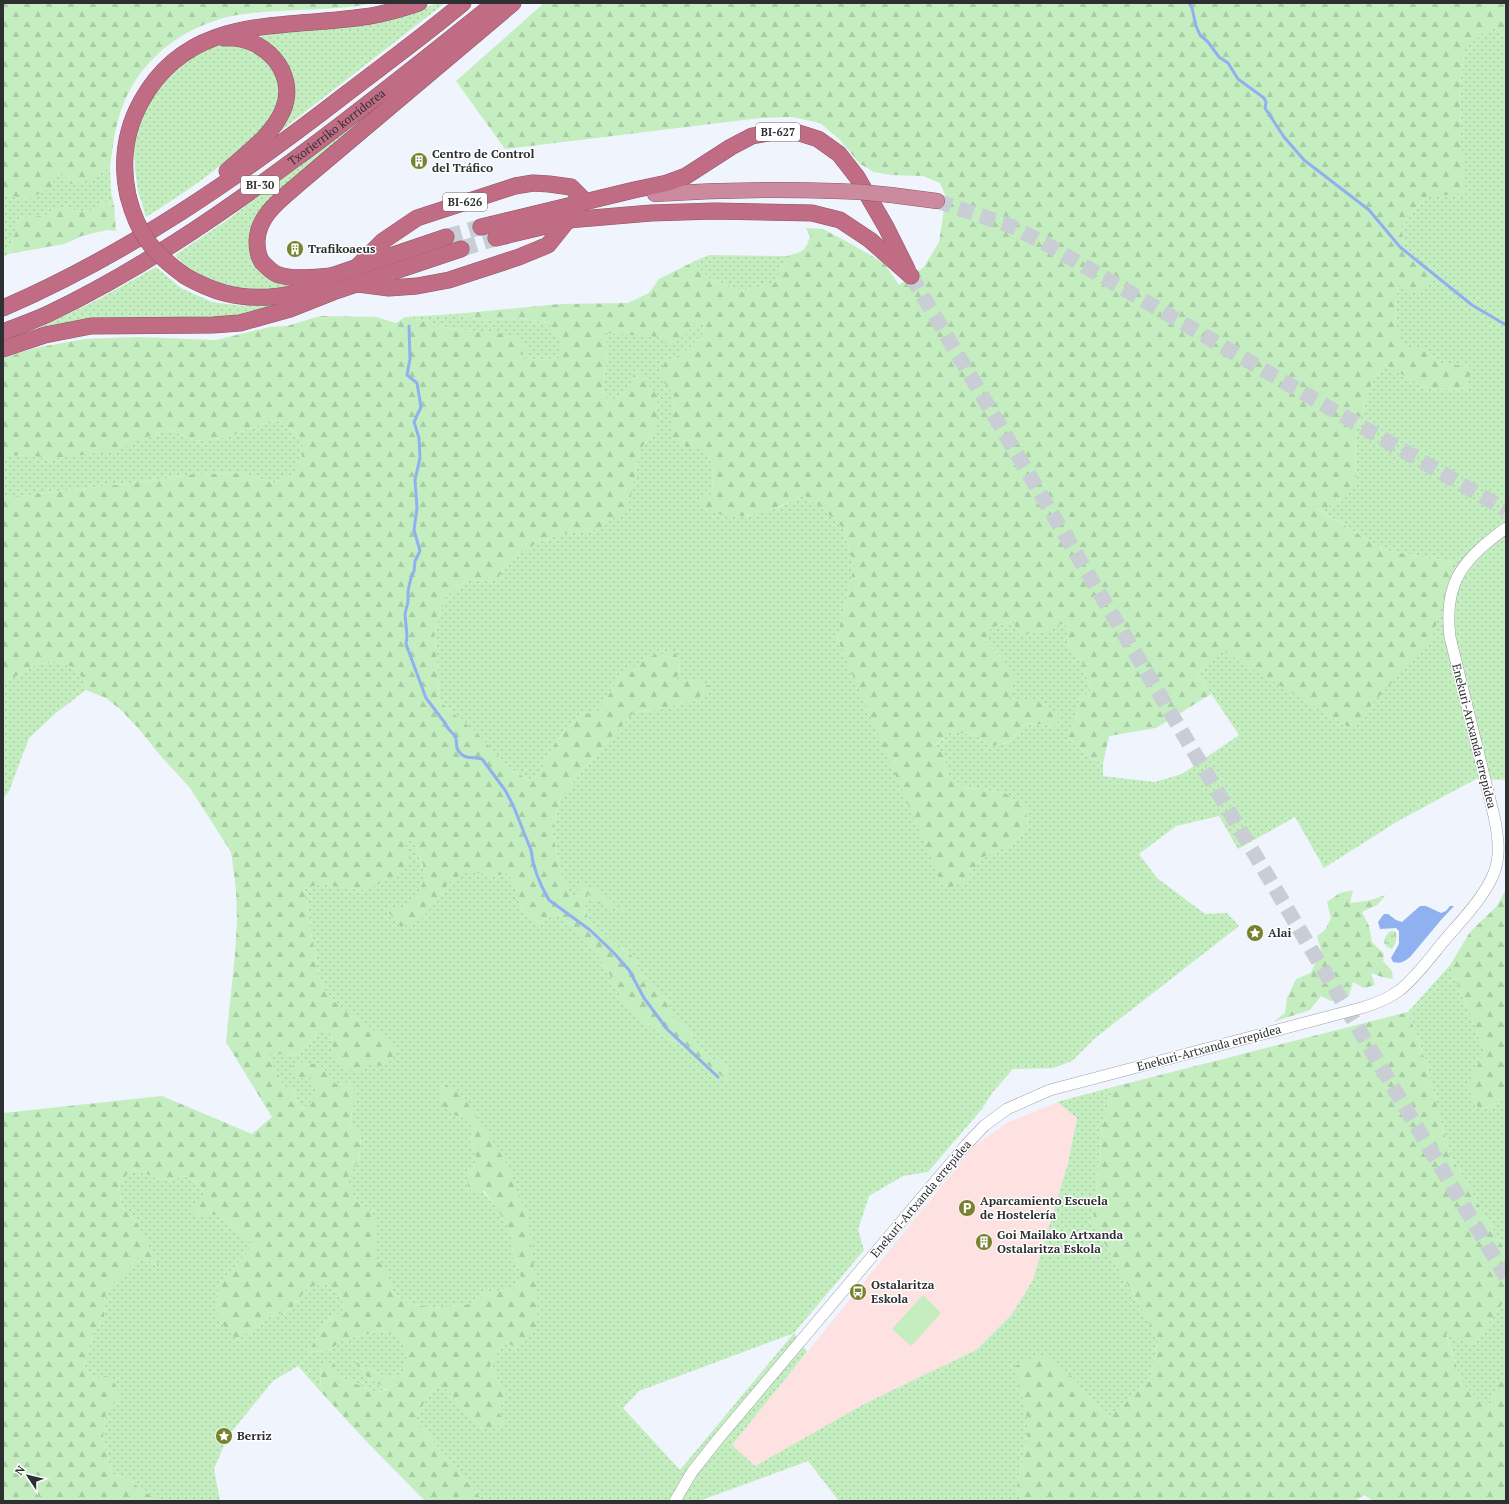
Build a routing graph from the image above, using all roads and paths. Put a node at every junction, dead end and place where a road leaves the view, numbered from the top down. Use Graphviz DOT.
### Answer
graph roads {
  1 [pos="419,3"];
  2 [pos="463,3"];
  3 [pos="495,3"];
  4 [pos="513,3"];
  5 [pos="211,40"];
  6 [pos="655,194"];
  7 [pos="585,201"];
  8 [pos="937,201"];
  9 [pos="568,220"];
  10 [pos="162,226"];
  11 [pos="482,227"];
  12 [pos="446,237"];
  13 [pos="496,238"];
  14 [pos="461,248"];
  15 [pos="356,268"];
  16 [pos="331,276"];
  17 [pos="358,284"];
  18 [pos="333,292"];
  19 [pos="296,293"];
  20 [pos="3,308"];
  21 [pos="3,332"];
  22 [pos="3,349"];
  23 [pos="1506,528"];
  24 [pos="676,1501"];
  1 -- 5 [label="highway"];
  2 -- 10 [label="highway, Txorierriko korridorea / BI-30"];
  3 -- 21 [label="highway, Txorierriko korridorea / BI-30"];
  4 -- 16 [label="highway"];
  5 -- 10 [label="highway"];
  5 -- 19 [label="highway, bridge"];
  6 -- 7 [label="highway, BI-626"];
  6 -- 8 [label="highway, BI-626, bridge"];
  6 -- 9 [label="highway, BI-626"];
  7 -- 9 [label="highway, BI-627"];
  7 -- 11 [label="highway, BI-626"];
  7 -- 15 [label="highway, BI-626"];
  9 -- 13 [label="highway, BI-626"];
  9 -- 17 [label="highway"];
  10 -- 20 [label="highway, Txorierriko korridorea / BI-30"];
  12 -- 15 [label="highway, BI-626"];
  14 -- 17 [label="highway"];
  15 -- 16 [label="highway, BI-626"];
  16 -- 19 [label="highway"];
  17 -- 18 [label="highway"];
  18 -- 19 [label="highway"];
  18 -- 22 [label="highway"];
  23 -- 24 [label="street, Enekuri-Artxanda errepidea"];
}
